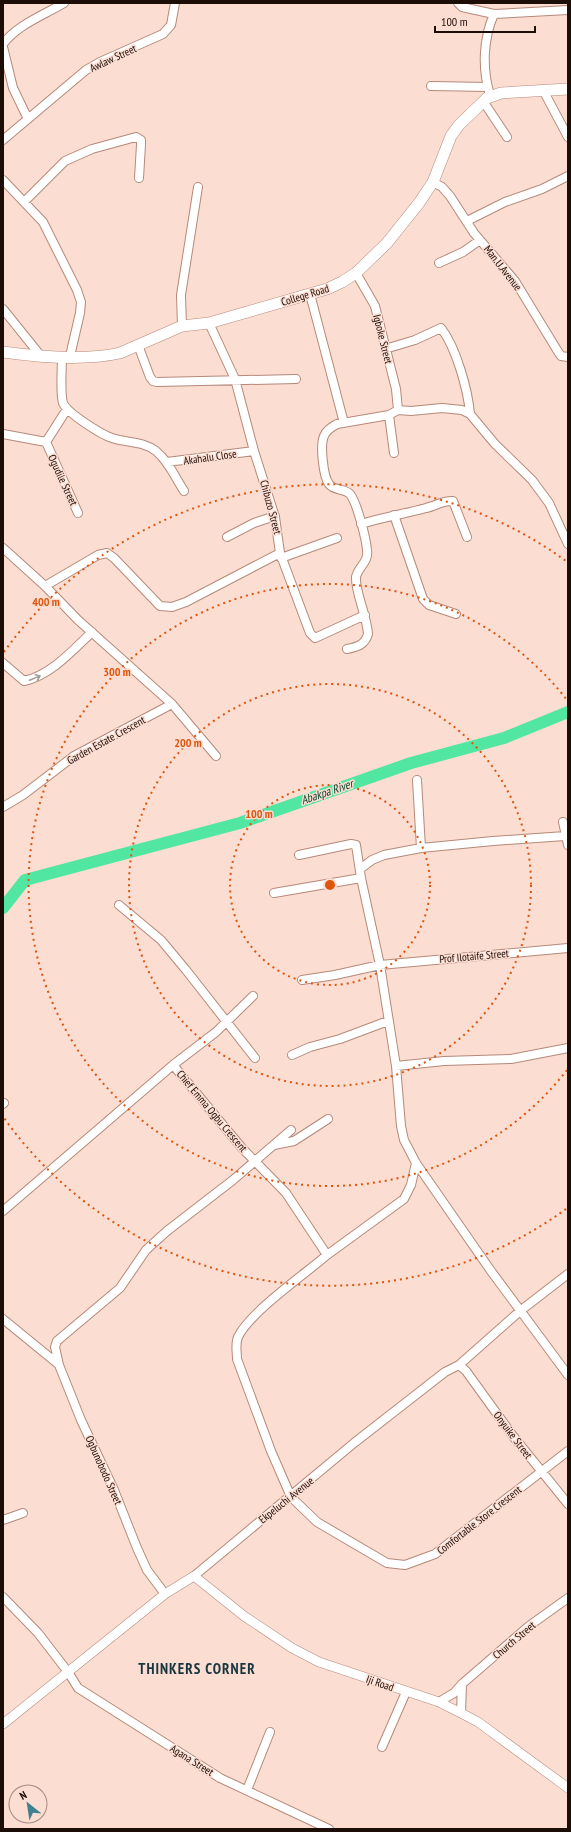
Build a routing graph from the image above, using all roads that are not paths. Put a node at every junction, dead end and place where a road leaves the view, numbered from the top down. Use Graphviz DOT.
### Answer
graph roads {
  1 [pos="64,3"];
  2 [pos="175,3"];
  3 [pos="458,3"];
  4 [pos="568,10"];
  5 [pos="494,14"];
  6 [pos="3,45"];
  7 [pos="431,86"];
  8 [pos="543,90"];
  9 [pos="568,90"];
  10 [pos="487,95"];
  11 [pos="28,119"];
  12 [pos="507,137"];
  13 [pos="568,137"];
  14 [pos="3,140"];
  15 [pos="568,176"];
  16 [pos="139,178"];
  17 [pos="3,180"];
  18 [pos="433,182"];
  19 [pos="198,187"];
  20 [pos="24,202"];
  21 [pos="467,220"];
  22 [pos="480,240"];
  23 [pos="439,263"];
  24 [pos="356,272"];
  25 [pos="310,294"];
  26 [pos="3,309"];
  27 [pos="209,322"];
  28 [pos="182,326"];
  29 [pos="138,345"];
  30 [pos="385,349"];
  31 [pos="3,352"];
  32 [pos="40,355"];
  33 [pos="66,356"];
  34 [pos="568,357"];
  35 [pos="236,379"];
  36 [pos="296,379"];
  37 [pos="67,409"];
  38 [pos="398,410"];
  39 [pos="470,414"];
  40 [pos="389,415"];
  41 [pos="344,423"];
  42 [pos="3,434"];
  43 [pos="46,442"];
  44 [pos="254,451"];
  45 [pos="394,453"];
  46 [pos="167,462"];
  47 [pos="184,491"];
  48 [pos="78,513"];
  49 [pos="394,515"];
  50 [pos="275,516"];
  51 [pos="361,524"];
  52 [pos="565,533"];
  53 [pos="227,537"];
  54 [pos="467,537"];
  55 [pos="337,538"];
  56 [pos="568,544"];
  57 [pos="3,548"];
  58 [pos="280,556"];
  59 [pos="45,586"];
  60 [pos="456,614"];
  61 [pos="365,615"];
  62 [pos="92,632"];
  63 [pos="347,650"];
  64 [pos="3,663"];
  65 [pos="172,704"];
  66 [pos="216,756"];
  67 [pos="417,780"];
  68 [pos="3,807"];
  69 [pos="563,822"];
  70 [pos="565,836"];
  71 [pos="568,845"];
  72 [pos="421,848"];
  73 [pos="299,855"];
  74 [pos="360,869"];
  75 [pos="361,878"];
  76 [pos="274,892"];
  77 [pos="119,905"];
  78 [pos="568,948"];
  79 [pos="380,965"];
  80 [pos="302,980"];
  81 [pos="253,996"];
  82 [pos="388,1021"];
  83 [pos="225,1022"];
  84 [pos="568,1048"];
  85 [pos="292,1055"];
  86 [pos="255,1058"];
  87 [pos="173,1065"];
  88 [pos="396,1066"];
  89 [pos="328,1119"];
  90 [pos="291,1130"];
  91 [pos="274,1145"];
  92 [pos="255,1161"];
  93 [pos="416,1163"];
  94 [pos="3,1211"];
  95 [pos="327,1255"];
  96 [pos="568,1274"];
  97 [pos="520,1311"];
  98 [pos="3,1319"];
  99 [pos="59,1365"];
  100 [pos="459,1365"];
  101 [pos="568,1375"];
  102 [pos="568,1451"];
  103 [pos="542,1472"];
  104 [pos="291,1497"];
  105 [pos="568,1504"];
  106 [pos="23,1512"];
  107 [pos="3,1520"];
  108 [pos="194,1576"];
  109 [pos="165,1594"];
  110 [pos="3,1597"];
  111 [pos="568,1598"];
  112 [pos="68,1672"];
  113 [pos="462,1684"];
  114 [pos="406,1692"];
  115 [pos="439,1702"];
  116 [pos="461,1713"];
  117 [pos="3,1724"];
  118 [pos="270,1732"];
  119 [pos="382,1747"];
  120 [pos="568,1788"];
  121 [pos="247,1790"];
  122 [pos="329,1829"];
  1 -- 6 [label="street"];
  2 -- 11 [label="street, Awlaw Street"];
  3 -- 5 [label="street"];
  4 -- 5 [label="street"];
  5 -- 10 [label="street"];
  6 -- 11 [label="street"];
  7 -- 10 [label="street"];
  8 -- 9 [label="main road"];
  8 -- 10 [label="main road"];
  8 -- 13 [label="street"];
  10 -- 12 [label="street"];
  10 -- 18 [label="main road, College Road"];
  11 -- 14 [label="street, Awlaw Street"];
  15 -- 21 [label="street"];
  16 -- 20 [label="street"];
  17 -- 20 [label="street"];
  18 -- 21 [label="street, Man.U.Avenue"];
  18 -- 24 [label="main road, College Road"];
  19 -- 28 [label="street"];
  20 -- 33 [label="street"];
  21 -- 22 [label="street, Man.U.Avenue"];
  22 -- 23 [label="street"];
  22 -- 34 [label="street, Man.U.Avenue"];
  24 -- 25 [label="main road, College Road"];
  24 -- 30 [label="street, Igboke Street"];
  25 -- 27 [label="main road, College Road"];
  25 -- 41 [label="street"];
  26 -- 32 [label="street"];
  27 -- 28 [label="main road, College Road"];
  27 -- 35 [label="street, Chibuzo Street"];
  28 -- 29 [label="main road, College Road"];
  29 -- 33 [label="main road, College Road"];
  29 -- 35 [label="street"];
  30 -- 38 [label="street, Igboke Street"];
  30 -- 39 [label="street"];
  31 -- 32 [label="main road, College Road"];
  32 -- 33 [label="main road, College Road"];
  33 -- 37 [label="street"];
  35 -- 36 [label="street"];
  35 -- 44 [label="street, Chibuzo Street"];
  37 -- 43 [label="street"];
  37 -- 46 [label="street"];
  38 -- 39 [label="street"];
  38 -- 40 [label="street"];
  39 -- 52 [label="street"];
  40 -- 41 [label="street"];
  40 -- 45 [label="street"];
  41 -- 51 [label="street"];
  42 -- 43 [label="street, Ogudile Street"];
  43 -- 48 [label="street, Ogudile Street"];
  44 -- 46 [label="street, Akahalu Close"];
  44 -- 50 [label="street, Chibuzo Street"];
  46 -- 47 [label="street"];
  49 -- 51 [label="street"];
  49 -- 54 [label="street"];
  49 -- 60 [label="street"];
  50 -- 53 [label="street"];
  50 -- 58 [label="street, Chibuzo Street"];
  51 -- 61 [label="street"];
  52 -- 56 [label="street"];
  55 -- 58 [label="street"];
  57 -- 59 [label="street"];
  58 -- 59 [label="street"];
  58 -- 61 [label="street, Chibuzo Street"];
  59 -- 62 [label="street"];
  61 -- 63 [label="street"];
  64 -- 62 [label="street, one-way"];
  62 -- 65 [label="street"];
  65 -- 66 [label="street"];
  65 -- 68 [label="street, Garden Estate Crescent"];
  67 -- 72 [label="street"];
  69 -- 70 [label="street"];
  70 -- 71 [label="street"];
  70 -- 72 [label="street"];
  72 -- 74 [label="street"];
  73 -- 74 [label="street"];
  74 -- 75 [label="street"];
  75 -- 76 [label="street"];
  75 -- 79 [label="street"];
  77 -- 83 [label="street"];
  78 -- 79 [label="street, Prof Ilotaife Street"];
  79 -- 80 [label="street, Prof Ilotaife Street"];
  79 -- 82 [label="street"];
  81 -- 83 [label="street, Chief Emma Ogbu Crescent"];
  82 -- 85 [label="street"];
  82 -- 88 [label="street"];
  83 -- 86 [label="street"];
  83 -- 87 [label="street, Chief Emma Ogbu Crescent"];
  84 -- 88 [label="street"];
  87 -- 92 [label="street, Chief Emma Ogbu Crescent"];
  87 -- 94 [label="street"];
  88 -- 93 [label="street"];
  89 -- 91 [label="street"];
  90 -- 91 [label="street"];
  91 -- 92 [label="street"];
  92 -- 95 [label="street, Chief Emma Ogbu Crescent"];
  92 -- 99 [label="street, Ogbunobodo Street"];
  93 -- 95 [label="street"];
  93 -- 97 [label="street"];
  95 -- 104 [label="street"];
  96 -- 97 [label="street, Ekpeluchi Avenue"];
  97 -- 100 [label="street, Ekpeluchi Avenue"];
  97 -- 101 [label="street"];
  98 -- 99 [label="street"];
  99 -- 109 [label="street, Ogbunobodo Street"];
  100 -- 103 [label="street, Onyuike Street"];
  100 -- 104 [label="street, Ekpeluchi Avenue"];
  102 -- 103 [label="street, Comfortable Store Crescent"];
  103 -- 104 [label="street, Comfortable Store Crescent"];
  103 -- 105 [label="street, Onyuike Street"];
  104 -- 108 [label="street, Ekpeluchi Avenue"];
  106 -- 107 [label="street"];
  108 -- 109 [label="street, Ekpeluchi Avenue"];
  108 -- 114 [label="street, Iji Road"];
  109 -- 112 [label="street, Ekpeluchi Avenue"];
  110 -- 112 [label="street"];
  111 -- 113 [label="street, Church Street"];
  112 -- 117 [label="street, Ekpeluchi Avenue"];
  112 -- 121 [label="street, Agana Street"];
  113 -- 115 [label="street, Church Street"];
  113 -- 116 [label="street"];
  114 -- 115 [label="street, Iji Road"];
  114 -- 119 [label="street"];
  115 -- 116 [label="street, Iji Road"];
  116 -- 120 [label="street, Iji Road"];
  118 -- 121 [label="street"];
  121 -- 122 [label="street, Agana Street"];
}
